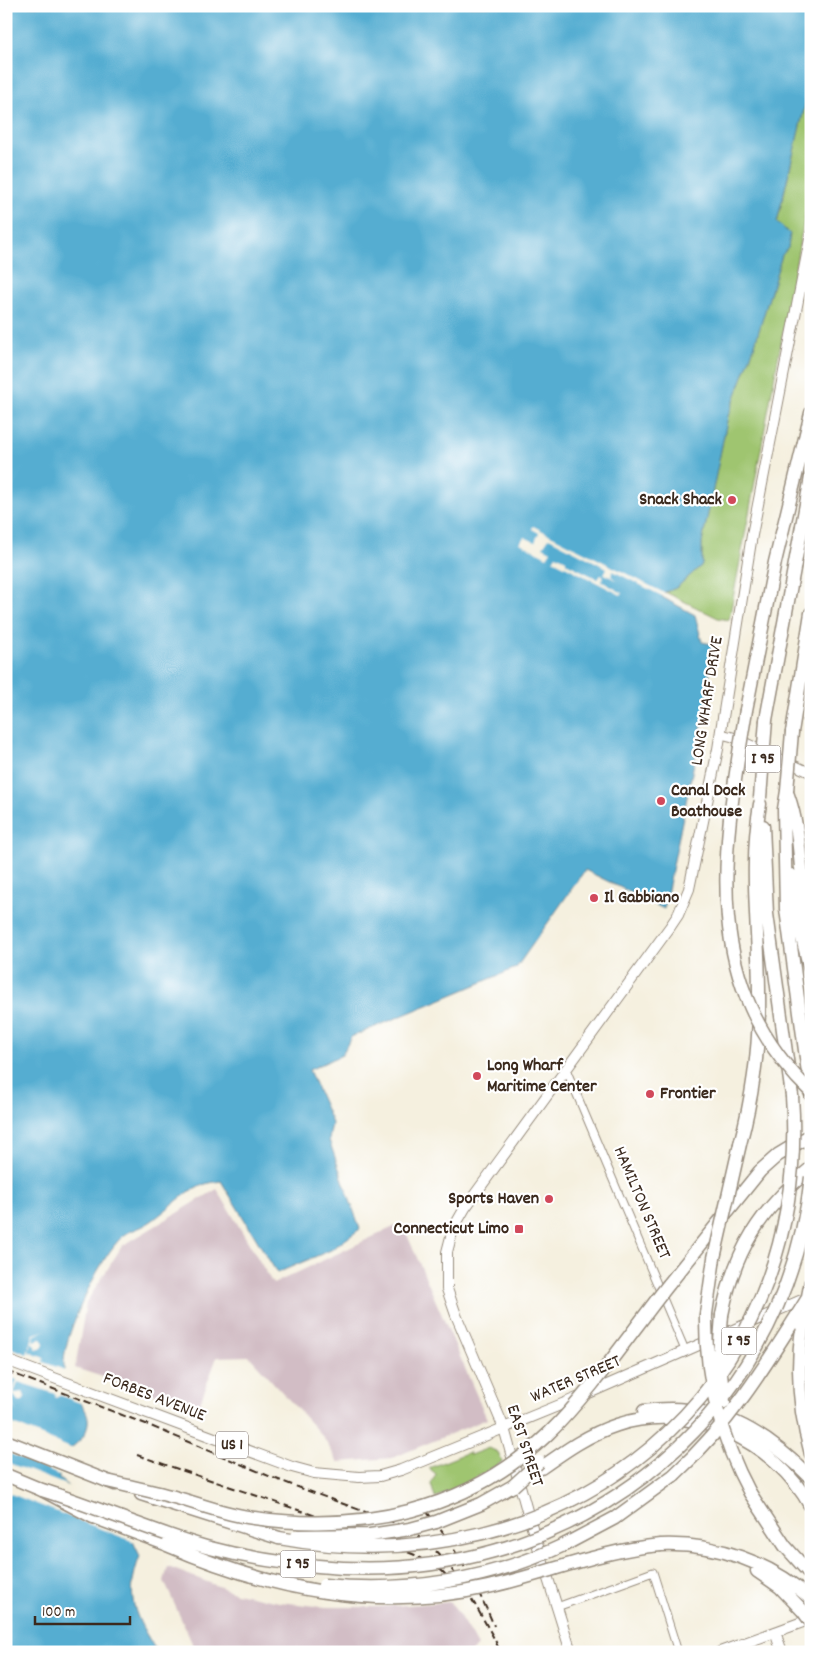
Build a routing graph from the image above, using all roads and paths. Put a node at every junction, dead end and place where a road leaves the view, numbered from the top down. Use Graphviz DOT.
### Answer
graph roads {
  1 [pos="811,234"];
  2 [pos="811,413"];
  3 [pos="811,477"];
  4 [pos="811,613"];
  5 [pos="721,734"];
  6 [pos="811,773"];
  7 [pos="760,801"];
  8 [pos="790,812"];
  9 [pos="786,850"];
  10 [pos="811,932"];
  11 [pos="811,973"];
  12 [pos="566,1069"];
  13 [pos="811,1094"];
  14 [pos="811,1135"];
  15 [pos="811,1168"];
  16 [pos="811,1177"];
  17 [pos="447,1252"];
  18 [pos="811,1280"];
  19 [pos="811,1294"];
  20 [pos="685,1350"];
  21 [pos="6,1360"];
  22 [pos="504,1428"];
  23 [pos="6,1441"];
  24 [pos="811,1454"];
  25 [pos="540,1465"];
  26 [pos="6,1475"];
  27 [pos="349,1477"];
  28 [pos="811,1478"];
  29 [pos="107,1481"];
  30 [pos="42,1490"];
  31 [pos="753,1491"];
  32 [pos="811,1507"];
  33 [pos="279,1538"];
  34 [pos="167,1545"];
  35 [pos="707,1548"];
  36 [pos="808,1571"];
  37 [pos="811,1599"];
  38 [pos="557,1607"];
  39 [pos="808,1617"];
  40 [pos="775,1632"];
  41 [pos="571,1652"];
  42 [pos="678,1652"];
  43 [pos="720,1652"];
  44 [pos="782,1652"];
  1 -- 5 [label="main road, LONG WHARF DRIVE"];
  2 -- 13 [label="highway, bridge"];
  3 -- 7 [label="highway, I 95, bridge"];
  4 -- 8 [label="highway, I 95, bridge"];
  5 -- 6 [label="street"];
  5 -- 12 [label="main road, LONG WHARF DRIVE"];
  7 -- 31 [label="highway, bridge"];
  7 -- 33 [label="highway, I 95, bridge"];
  8 -- 9 [label="highway, I 95"];
  8 -- 10 [label="highway"];
  9 -- 11 [label="highway"];
  9 -- 13 [label="highway, I 95"];
  12 -- 17 [label="main road, LONG WHARF DRIVE"];
  12 -- 20 [label="street, HAMILTON STREET"];
  14 -- 29 [label="highway, bridge"];
  15 -- 31 [label="highway, bridge"];
  16 -- 30 [label="highway, I 95, bridge"];
  17 -- 22 [label="main road, EAST STREET"];
  18 -- 24 [label="highway, bridge"];
  19 -- 20 [label="main road, WATER STREET / US 1"];
  19 -- 34 [label="highway, bridge"];
  20 -- 22 [label="main road, WATER STREET / US 1"];
  21 -- 27 [label="main road, FORBES AVENUE / US 1"];
  22 -- 27 [label="main road, WATER STREET / US 1"];
  22 -- 38 [label="main road, EAST STREET"];
  23 -- 29 [label="highway, I 95"];
  25 -- 28 [label="highway"];
  25 -- 32 [label="highway"];
  25 -- 33 [label="highway, bridge"];
  26 -- 30 [label="highway, I 95"];
  29 -- 33 [label="highway, I 95, bridge"];
  30 -- 34 [label="highway, bridge"];
  31 -- 36 [label="highway"];
  34 -- 35 [label="highway, bridge"];
  35 -- 37 [label="highway"];
  35 -- 39 [label="highway"];
  38 -- 41 [label="main road, EAST STREET"];
  38 -- 42 [label="street"];
  39 -- 40 [label="main road"];
  40 -- 43 [label="main road"];
  40 -- 44 [label="main road"];
}
